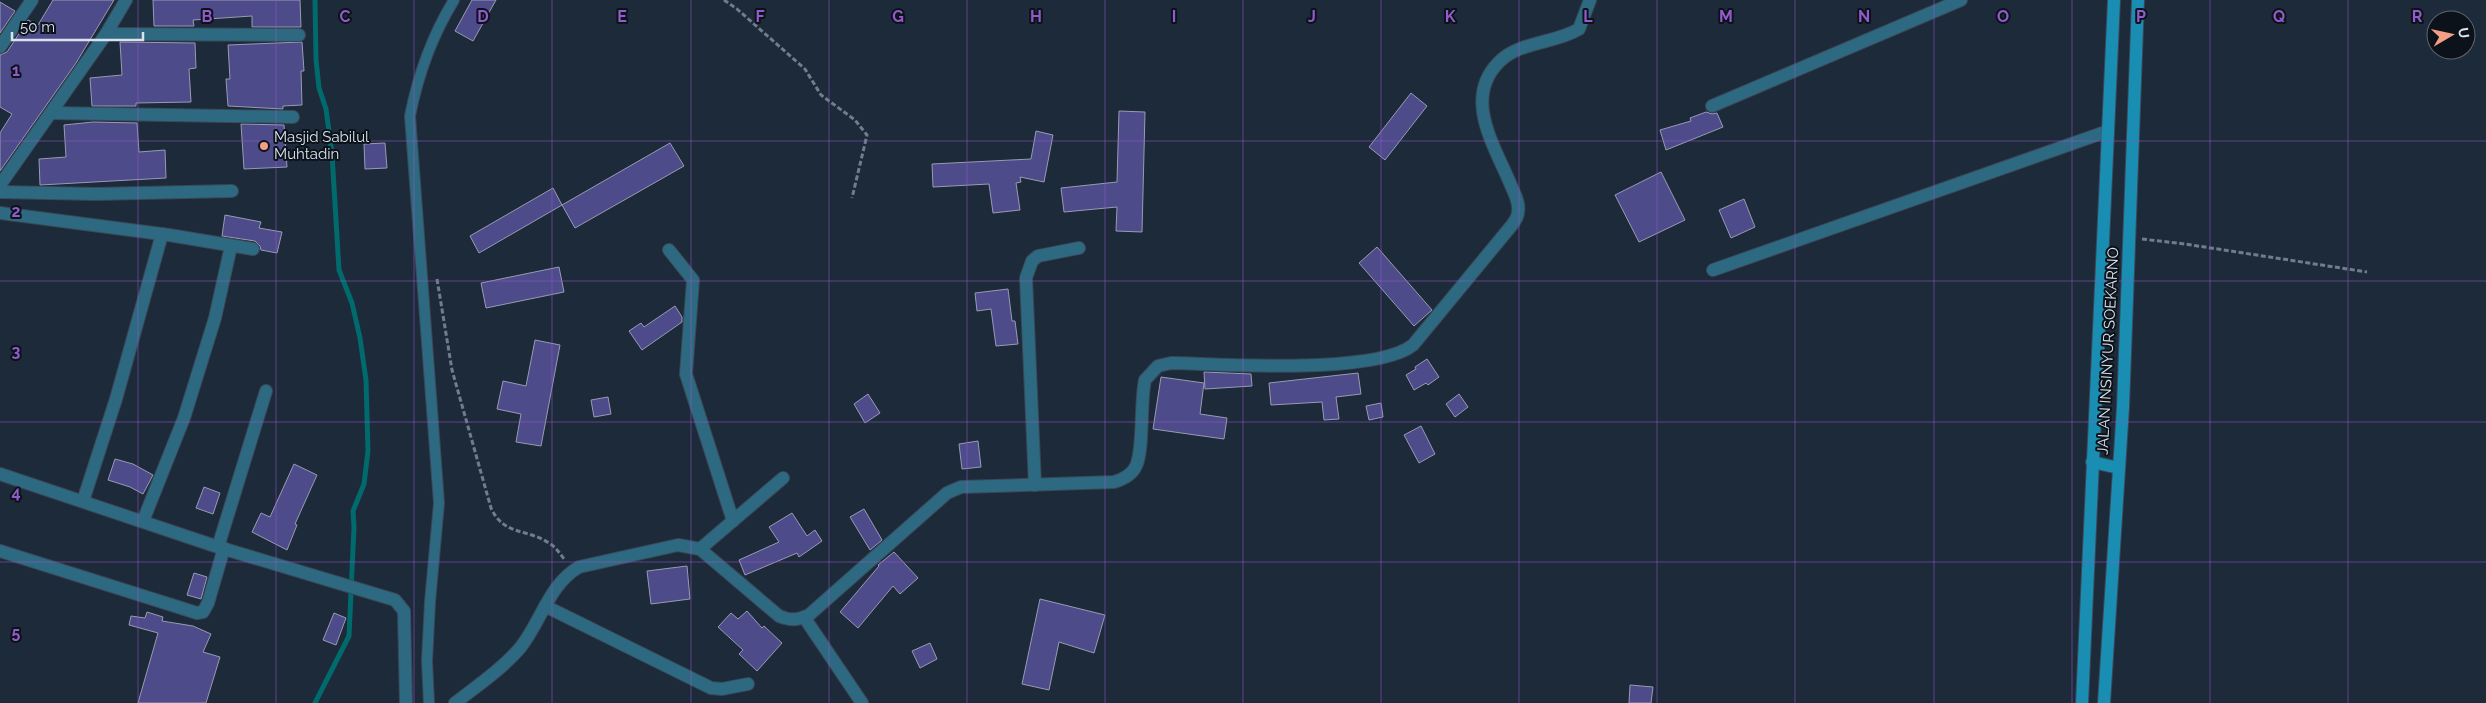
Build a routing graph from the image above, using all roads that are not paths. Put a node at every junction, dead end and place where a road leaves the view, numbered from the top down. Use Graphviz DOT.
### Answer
graph roads {
  1 [pos="32,0"];
  2 [pos="126,0"];
  3 [pos="454,0"];
  4 [pos="1590,0"];
  5 [pos="1961,0"];
  6 [pos="2114,0"];
  7 [pos="2138,0"];
  8 [pos="106,34"];
  9 [pos="299,35"];
  10 [pos="0,47"];
  11 [pos="1712,106"];
  12 [pos="52,113"];
  13 [pos="293,117"];
  14 [pos="2108,131"];
  15 [pos="0,185"];
  16 [pos="232,191"];
  17 [pos="0,192"];
  18 [pos="0,213"];
  19 [pos="162,234"];
  20 [pos="231,246"];
  21 [pos="1079,248"];
  22 [pos="253,249"];
  23 [pos="669,250"];
  24 [pos="1713,270"];
  25 [pos="266,391"];
  26 [pos="2092,462"];
  27 [pos="2119,468"];
  28 [pos="0,474"];
  29 [pos="783,478"];
  30 [pos="1035,485"];
  31 [pos="83,501"];
  32 [pos="143,521"];
  33 [pos="733,521"];
  34 [pos="221,547"];
  35 [pos="700,549"];
  36 [pos="0,551"];
  37 [pos="545,606"];
  38 [pos="804,617"];
  39 [pos="748,684"];
  40 [pos="406,703"];
  41 [pos="429,703"];
  42 [pos="455,703"];
  43 [pos="862,703"];
  44 [pos="2082,703"];
  45 [pos="2104,703"];
  1 -- 10 [label="street"];
  2 -- 8 [label="street"];
  3 -- 41 [label="lane"];
  4 -- 30 [label="street"];
  5 -- 11 [label="street"];
  6 -- 14 [label="main road, JALAN INSINYUR SOEKARNO"];
  7 -- 27 [label="main road, JALAN INSINYUR SOEKARNO"];
  8 -- 9 [label="street"];
  8 -- 12 [label="street"];
  12 -- 13 [label="street"];
  12 -- 15 [label="street"];
  14 -- 24 [label="street"];
  14 -- 26 [label="main road, JALAN INSINYUR SOEKARNO"];
  16 -- 17 [label="street"];
  18 -- 19 [label="street"];
  19 -- 20 [label="street"];
  19 -- 31 [label="street"];
  20 -- 22 [label="street"];
  20 -- 32 [label="street"];
  21 -- 30 [label="street"];
  23 -- 33 [label="street"];
  25 -- 34 [label="street"];
  26 -- 27 [label="main road"];
  26 -- 44 [label="main road, JALAN INSINYUR SOEKARNO"];
  27 -- 45 [label="main road, JALAN INSINYUR SOEKARNO"];
  28 -- 31 [label="street"];
  29 -- 33 [label="street"];
  30 -- 38 [label="street"];
  31 -- 32 [label="street"];
  32 -- 34 [label="street"];
  33 -- 35 [label="street"];
  34 -- 36 [label="street"];
  34 -- 40 [label="street"];
  35 -- 37 [label="street"];
  35 -- 38 [label="street"];
  37 -- 39 [label="street"];
  37 -- 42 [label="street"];
  38 -- 43 [label="street"];
}
